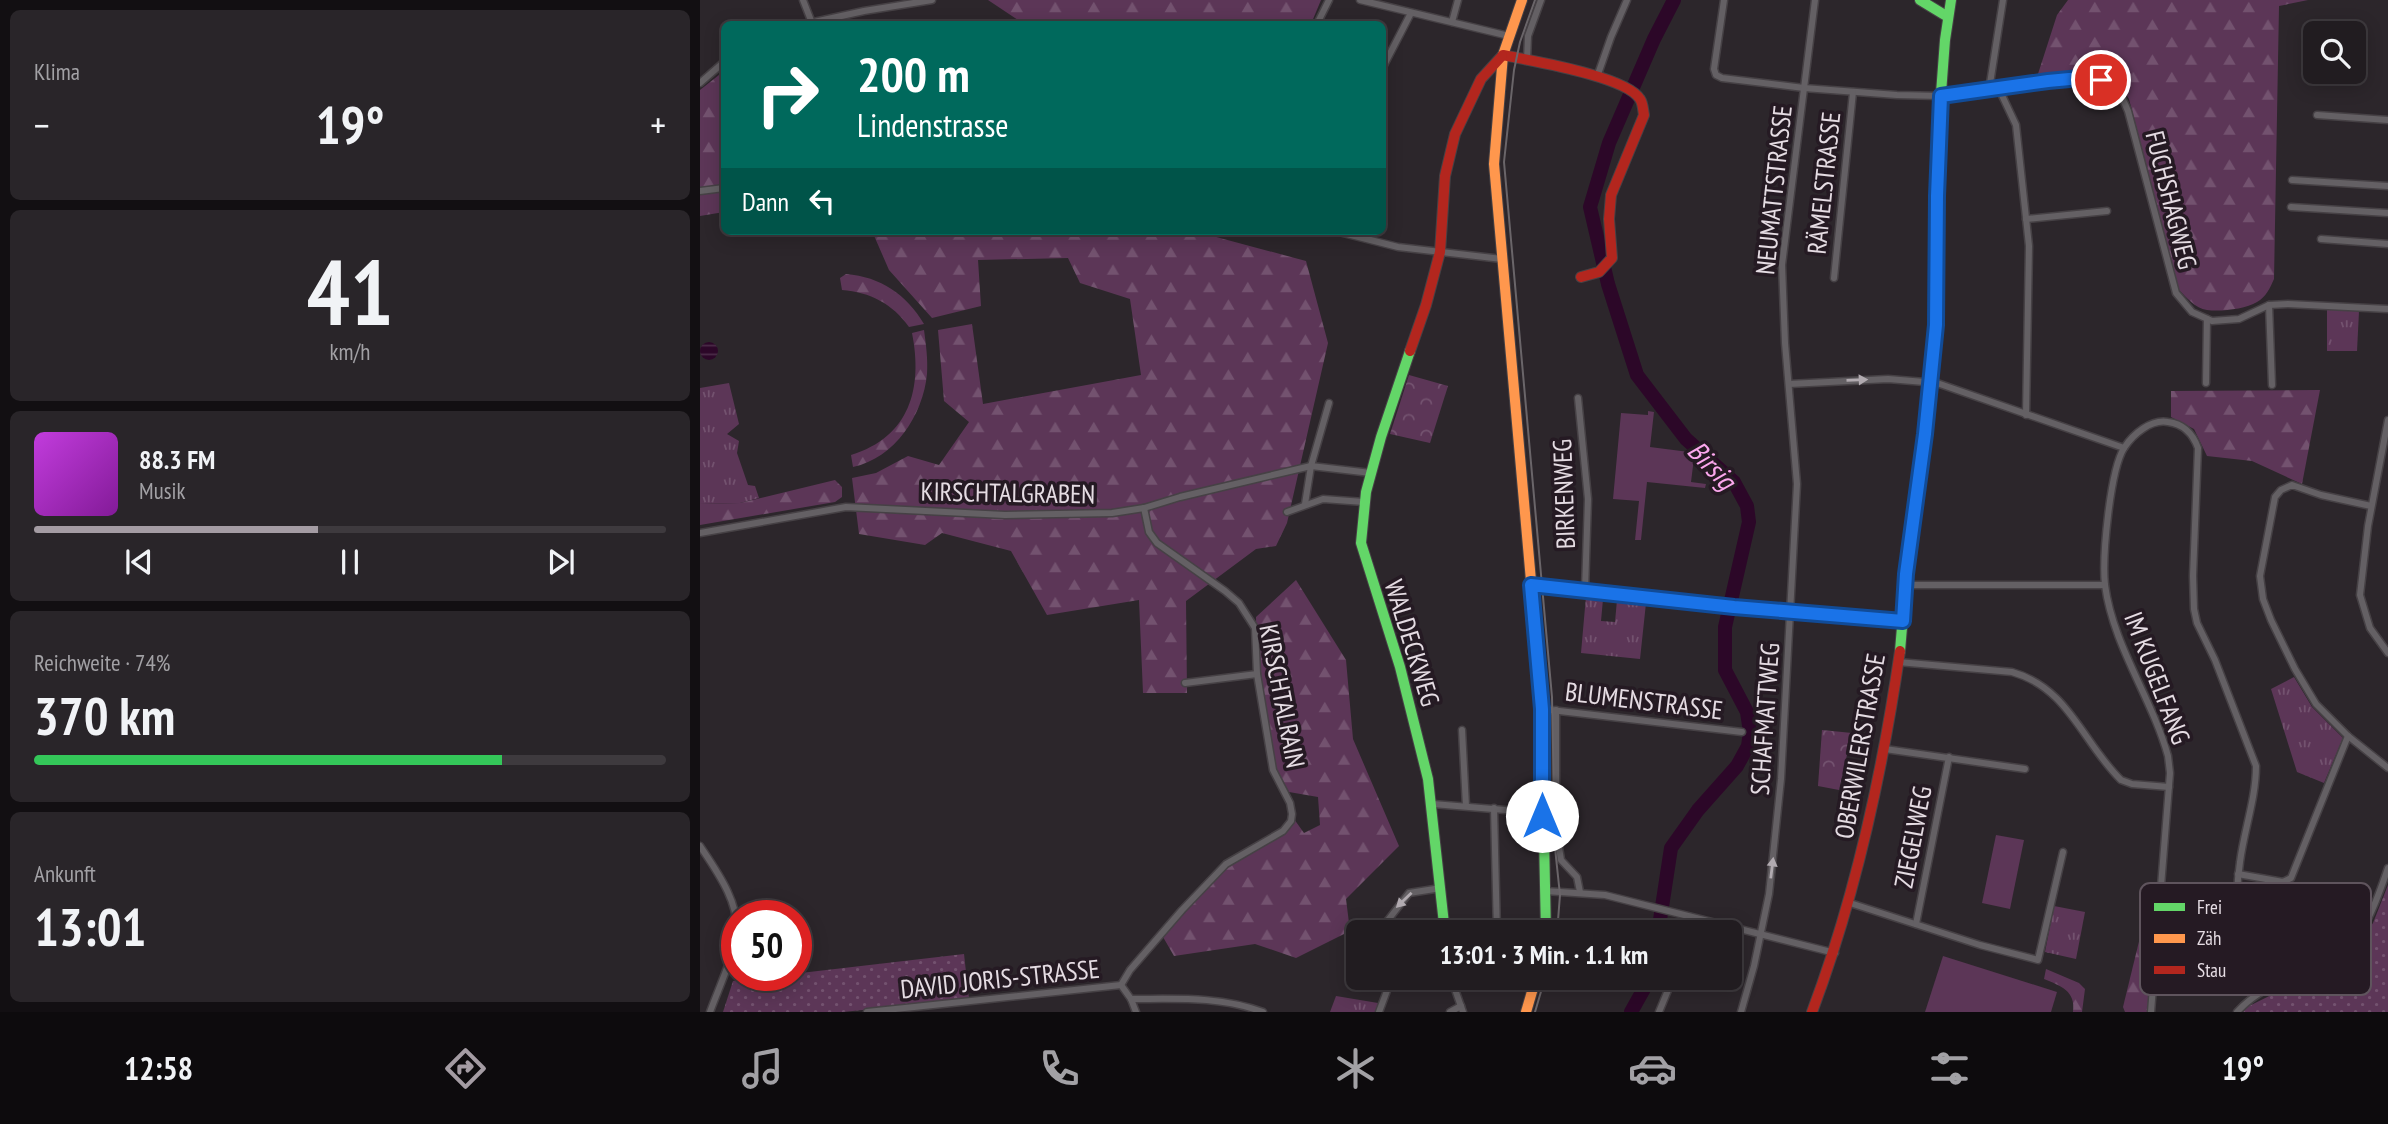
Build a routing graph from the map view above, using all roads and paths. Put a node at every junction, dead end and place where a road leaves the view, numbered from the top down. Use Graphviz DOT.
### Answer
graph roads {
  1 [pos="803,0"];
  2 [pos="932,0"];
  3 [pos="1329,0"];
  4 [pos="1360,0"];
  5 [pos="1458,0"];
  6 [pos="1522,0"];
  7 [pos="1541,0"];
  8 [pos="1627,0"];
  9 [pos="1724,0"];
  10 [pos="1815,0"];
  11 [pos="1920,0"];
  12 [pos="1951,0"];
  13 [pos="2003,0"];
  14 [pos="922,1"];
  15 [pos="1411,13"];
  16 [pos="1948,17"];
  17 [pos="808,21"];
  18 [pos="824,21"];
  19 [pos="1318,21"];
  20 [pos="1452,22"];
  21 [pos="1509,36"];
  22 [pos="1503,55"];
  23 [pos="1386,61"];
  24 [pos="1527,61"];
  25 [pos="721,65"];
  26 [pos="1597,78"];
  27 [pos="700,83"];
  28 [pos="1804,88"];
  29 [pos="1999,89"];
  30 [pos="1989,90"];
  31 [pos="1853,92"];
  32 [pos="1941,96"];
  33 [pos="2317,115"];
  34 [pos="2388,120"];
  35 [pos="2292,180"];
  36 [pos="2388,186"];
  37 [pos="721,188"];
  38 [pos="700,191"];
  39 [pos="2291,207"];
  40 [pos="2108,211"];
  41 [pos="2388,213"];
  42 [pos="2026,219"];
  43 [pos="1351,235"];
  44 [pos="2321,239"];
  45 [pos="2388,244"];
  46 [pos="1440,252"];
  47 [pos="1502,259"];
  48 [pos="1581,276"];
  49 [pos="1834,278"];
  50 [pos="2269,305"];
  51 [pos="2388,309"];
  52 [pos="2207,319"];
  53 [pos="1931,382"];
  54 [pos="2206,383"];
  55 [pos="1789,384"];
  56 [pos="2272,385"];
  57 [pos="1578,398"];
  58 [pos="1329,403"];
  59 [pos="2025,415"];
  60 [pos="2388,420"];
  61 [pos="2124,448"];
  62 [pos="1311,466"];
  63 [pos="1370,473"];
  64 [pos="1364,502"];
  65 [pos="1305,504"];
  66 [pos="2371,506"];
  67 [pos="1144,508"];
  68 [pos="1287,512"];
  69 [pos="700,533"];
  70 [pos="1531,585"];
  71 [pos="1905,585"];
  72 [pos="2105,585"];
  73 [pos="1585,590"];
  74 [pos="1791,611"];
  75 [pos="1903,621"];
  76 [pos="2388,653"];
  77 [pos="1898,662"];
  78 [pos="1256,674"];
  79 [pos="1185,683"];
  80 [pos="1542,709"];
  81 [pos="1556,710"];
  82 [pos="1462,730"];
  83 [pos="1742,732"];
  84 [pos="2348,736"];
  85 [pos="1885,750"];
  86 [pos="1949,757"];
  87 [pos="2388,768"];
  88 [pos="2025,769"];
  89 [pos="2169,788"];
  90 [pos="1433,804"];
  91 [pos="1466,806"];
  92 [pos="1494,808"];
  93 [pos="1542,813"];
  94 [pos="700,846"];
  95 [pos="2063,852"];
  96 [pos="2388,868"];
  97 [pos="2238,874"];
  98 [pos="2161,883"];
  99 [pos="2237,883"];
  100 [pos="1441,888"];
  101 [pos="1545,891"];
  102 [pos="1580,892"];
  103 [pos="1850,904"];
  104 [pos="2371,913"];
  105 [pos="1690,917"];
  106 [pos="1388,920"];
  107 [pos="1444,920"];
  108 [pos="1497,920"];
  109 [pos="1546,920"];
  110 [pos="1689,920"];
  111 [pos="1916,924"];
  112 [pos="1761,936"];
  113 [pos="1835,953"];
  114 [pos="1121,985"];
  115 [pos="1387,990"];
  116 [pos="1455,990"];
  117 [pos="1533,990"];
  118 [pos="1668,990"];
  119 [pos="2256,995"];
  120 [pos="1130,999"];
  121 [pos="1462,1009"];
  122 [pos="710,1012"];
  123 [pos="867,1012"];
  124 [pos="873,1012"];
  125 [pos="1136,1012"];
  126 [pos="1263,1012"];
  127 [pos="1379,1012"];
  128 [pos="1450,1012"];
  129 [pos="1527,1012"];
  130 [pos="1660,1012"];
  131 [pos="1741,1012"];
  132 [pos="1812,1012"];
  133 [pos="2237,1012"];
  1 -- 17 [label="street"];
  2 -- 14 [label="street"];
  3 -- 19 [label="street"];
  4 -- 15 [label="street"];
  5 -- 20 [label="street"];
  6 -- 21 [label="main road"];
  7 -- 24 [label="street"];
  8 -- 26 [label="street"];
  9 -- 28 [label="street, FUCHSHAGWEG"];
  10 -- 28 [label="street, NEUMATTSTRASSE"];
  11 -- 16 [label="main road"];
  12 -- 16 [label="main road, OBERWILERSTRASSE"];
  13 -- 30 [label="street"];
  14 -- 18 [label="street"];
  15 -- 20 [label="street"];
  15 -- 23 [label="street"];
  16 -- 32 [label="main road, OBERWILERSTRASSE"];
  20 -- 21 [label="street"];
  21 -- 22 [label="main road"];
  22 -- 24 [label="main road"];
  22 -- 46 [label="main road, WALDECKWEG"];
  22 -- 47 [label="main road"];
  24 -- 26 [label="main road"];
  25 -- 27 [label="street"];
  26 -- 48 [label="main road"];
  28 -- 31 [label="street, FUCHSHAGWEG"];
  28 -- 55 [label="street, NEUMATTSTRASSE"];
  29 -- 30 [label="street, FUCHSHAGWEG"];
  29 -- 42 [label="street"];
  29 -- 52 [label="street, FUCHSHAGWEG"];
  30 -- 32 [label="street, FUCHSHAGWEG"];
  31 -- 32 [label="street, FUCHSHAGWEG"];
  31 -- 49 [label="street, RÄMELSTRASSE"];
  32 -- 53 [label="main road, OBERWILERSTRASSE"];
  33 -- 34 [label="street"];
  35 -- 36 [label="street"];
  37 -- 38 [label="street"];
  39 -- 41 [label="street"];
  40 -- 42 [label="street"];
  42 -- 59 [label="street"];
  43 -- 46 [label="street"];
  44 -- 45 [label="street"];
  46 -- 47 [label="street"];
  46 -- 63 [label="main road, WALDECKWEG"];
  47 -- 70 [label="main road"];
  50 -- 51 [label="street"];
  50 -- 52 [label="street"];
  50 -- 56 [label="street"];
  52 -- 54 [label="street"];
  55 -- 53 [label="street, one-way"];
  53 -- 59 [label="street"];
  53 -- 71 [label="main road, OBERWILERSTRASSE"];
  55 -- 74 [label="street, SCHAFMATTWEG"];
  57 -- 73 [label="street, BIRKENWEG"];
  58 -- 62 [label="street"];
  59 -- 61 [label="street"];
  60 -- 66 [label="street"];
  61 -- 72 [label="street, IM KUGELFANG"];
  61 -- 97 [label="street"];
  62 -- 63 [label="street, KIRSCHTALGRABEN"];
  62 -- 65 [label="street"];
  62 -- 67 [label="street, KIRSCHTALGRABEN"];
  63 -- 64 [label="main road, WALDECKWEG"];
  64 -- 65 [label="street"];
  64 -- 90 [label="main road, WALDECKWEG"];
  65 -- 68 [label="street"];
  66 -- 76 [label="street"];
  66 -- 84 [label="street"];
  67 -- 69 [label="street, KIRSCHTALGRABEN"];
  67 -- 78 [label="street, KIRSCHTALRAIN"];
  70 -- 73 [label="street"];
  70 -- 80 [label="main road"];
  71 -- 72 [label="street"];
  71 -- 75 [label="main road, OBERWILERSTRASSE"];
  72 -- 89 [label="street, IM KUGELFANG"];
  73 -- 74 [label="street"];
  74 -- 75 [label="street"];
  112 -- 74 [label="street, SCHAFMATTWEG, one-way"];
  75 -- 77 [label="main road, OBERWILERSTRASSE"];
  77 -- 85 [label="main road, OBERWILERSTRASSE"];
  77 -- 89 [label="street"];
  78 -- 79 [label="street"];
  78 -- 114 [label="street, KIRSCHTALRAIN"];
  80 -- 81 [label="street, BLUMENSTRASSE"];
  80 -- 93 [label="main road"];
  81 -- 83 [label="street, BLUMENSTRASSE"];
  81 -- 102 [label="street"];
  82 -- 91 [label="street"];
  84 -- 87 [label="street"];
  84 -- 97 [label="street"];
  85 -- 86 [label="street"];
  85 -- 103 [label="main road, OBERWILERSTRASSE"];
  86 -- 88 [label="street"];
  86 -- 111 [label="street, ZIEGELWEG"];
  89 -- 98 [label="street, IM KUGELFANG"];
  90 -- 91 [label="street"];
  90 -- 100 [label="main road, WALDECKWEG"];
  91 -- 92 [label="street"];
  92 -- 93 [label="street"];
  92 -- 108 [label="street"];
  93 -- 101 [label="main road"];
  94 -- 122 [label="street"];
  95 -- 111 [label="street, ZIEGELWEG"];
  96 -- 104 [label="street"];
  97 -- 99 [label="street"];
  100 -- 106 [label="street, one-way"];
  100 -- 107 [label="main road, WALDECKWEG"];
  101 -- 102 [label="street"];
  101 -- 109 [label="main road"];
  102 -- 105 [label="street"];
  103 -- 111 [label="street, ZIEGELWEG"];
  103 -- 113 [label="main road, OBERWILERSTRASSE"];
  105 -- 110 [label="street"];
  105 -- 112 [label="street"];
  112 -- 113 [label="street"];
  112 -- 131 [label="street, SCHAFMATTWEG"];
  113 -- 132 [label="main road, OBERWILERSTRASSE"];
  114 -- 120 [label="street, DAVID JORIS-STRASSE"];
  114 -- 124 [label="street, DAVID JORIS-STRASSE"];
  115 -- 127 [label="street"];
  116 -- 121 [label="street"];
  117 -- 129 [label="main road"];
  118 -- 130 [label="street"];
  119 -- 133 [label="street"];
  120 -- 125 [label="street, DAVID JORIS-STRASSE"];
  120 -- 126 [label="street"];
  121 -- 128 [label="street"];
  123 -- 124 [label="street, DAVID JORIS-STRASSE"];
}
